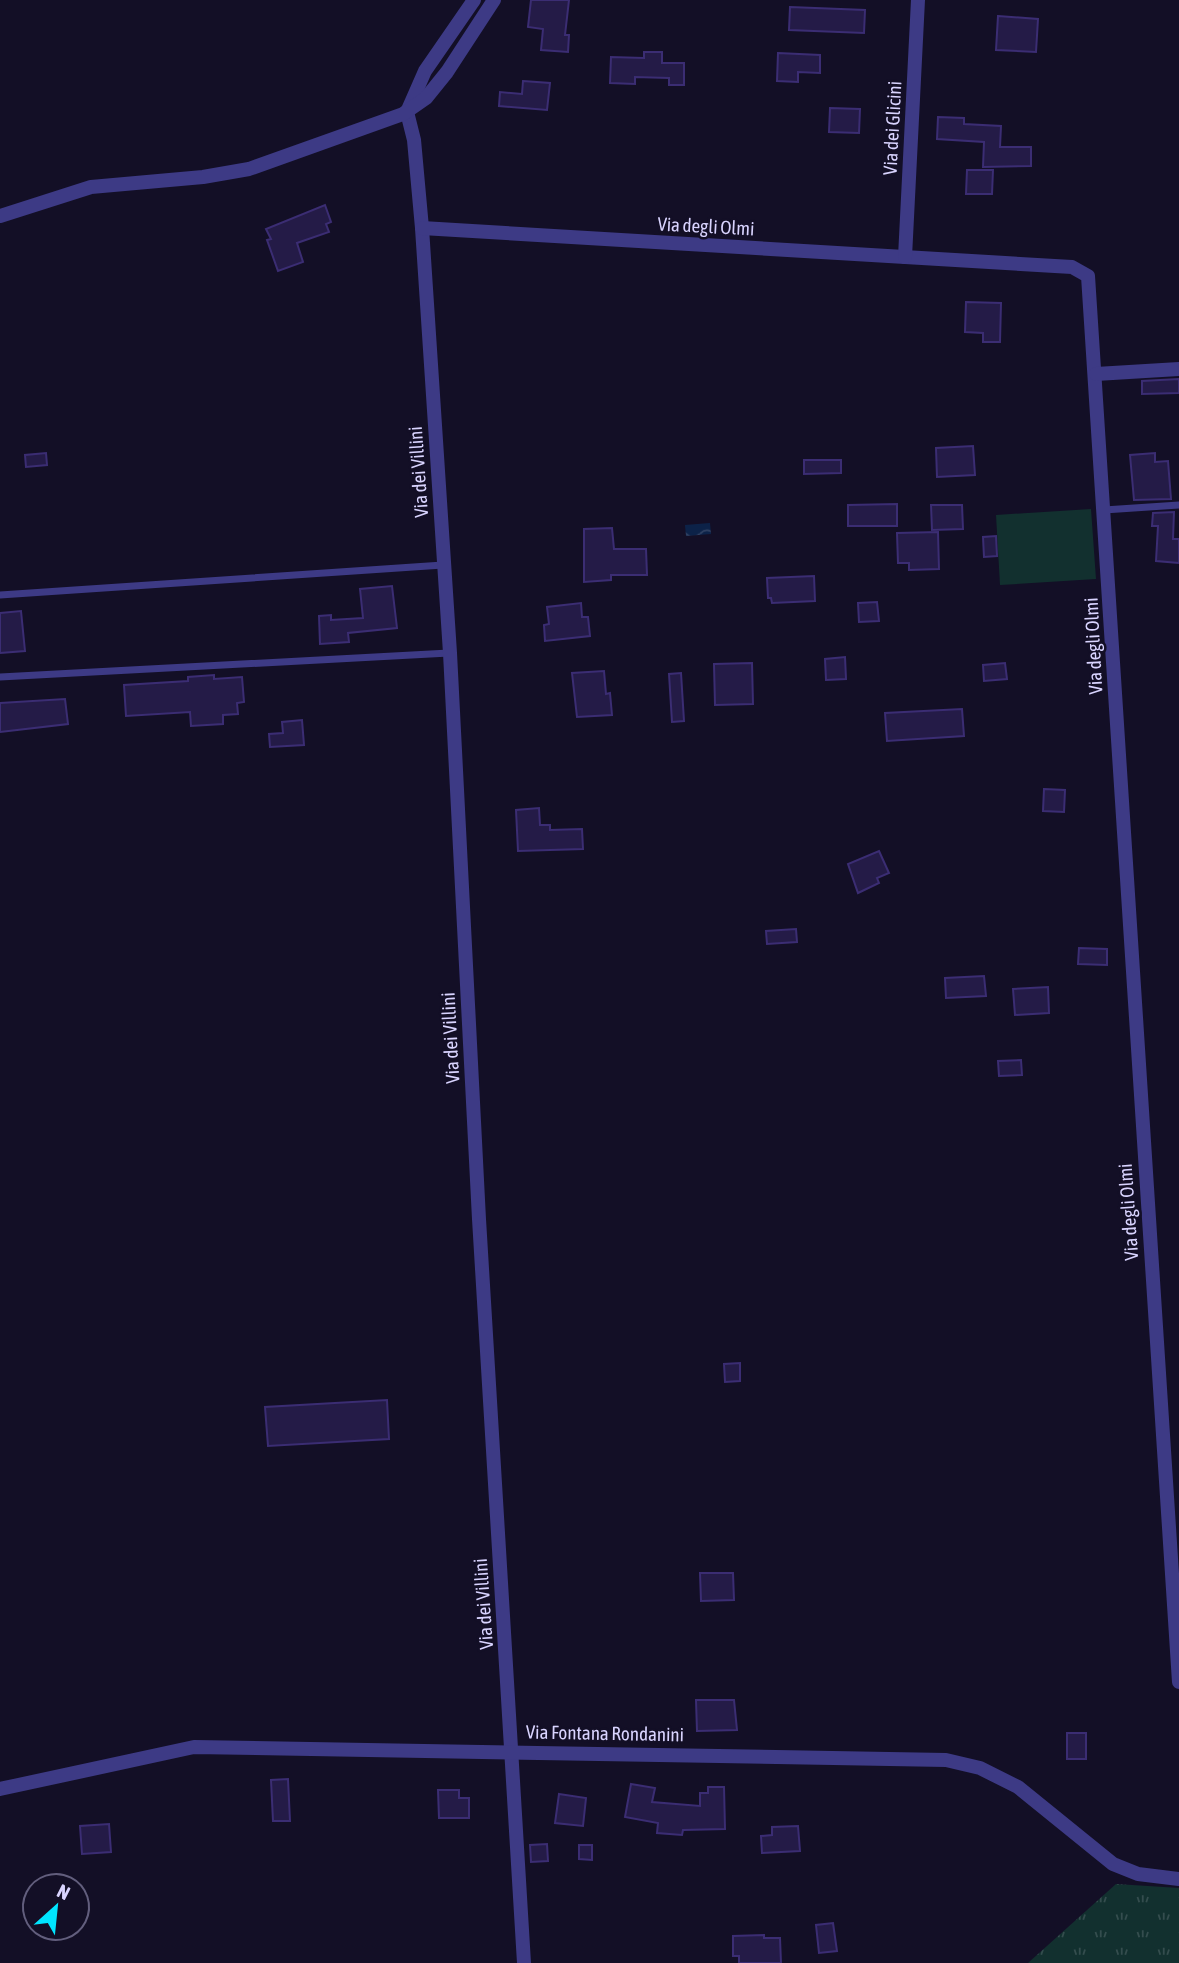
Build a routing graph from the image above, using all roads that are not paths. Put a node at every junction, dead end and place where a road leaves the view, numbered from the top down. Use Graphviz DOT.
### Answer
graph roads {
  1 [pos="474,0"];
  2 [pos="494,0"];
  3 [pos="918,0"];
  4 [pos="407,112"];
  5 [pos="0,216"];
  6 [pos="422,229"];
  7 [pos="905,257"];
  8 [pos="1179,369"];
  9 [pos="1096,374"];
  10 [pos="1179,505"];
  11 [pos="1104,510"];
  12 [pos="443,565"];
  13 [pos="0,595"];
  14 [pos="450,653"];
  15 [pos="0,677"];
  16 [pos="1179,1682"];
  17 [pos="512,1750"];
  18 [pos="0,1789"];
  19 [pos="1179,1879"];
  20 [pos="524,1963"];
  1 -- 4 [label="street"];
  2 -- 4 [label="street"];
  3 -- 7 [label="street, Via dei Glicini"];
  4 -- 5 [label="street"];
  4 -- 6 [label="street, Via dei Villini"];
  6 -- 7 [label="street, Via degli Olmi"];
  6 -- 12 [label="street, Via dei Villini"];
  7 -- 9 [label="street, Via degli Olmi"];
  8 -- 9 [label="street"];
  9 -- 11 [label="street, Via degli Olmi"];
  10 -- 11 [label="lane"];
  11 -- 16 [label="street, Via degli Olmi"];
  12 -- 13 [label="lane"];
  12 -- 14 [label="street, Via dei Villini"];
  14 -- 15 [label="lane"];
  14 -- 17 [label="street, Via dei Villini"];
  17 -- 18 [label="street, Via Fontana Rondanini"];
  17 -- 19 [label="street, Via Fontana Rondanini"];
  17 -- 20 [label="street, Via dei Villini"];
}
